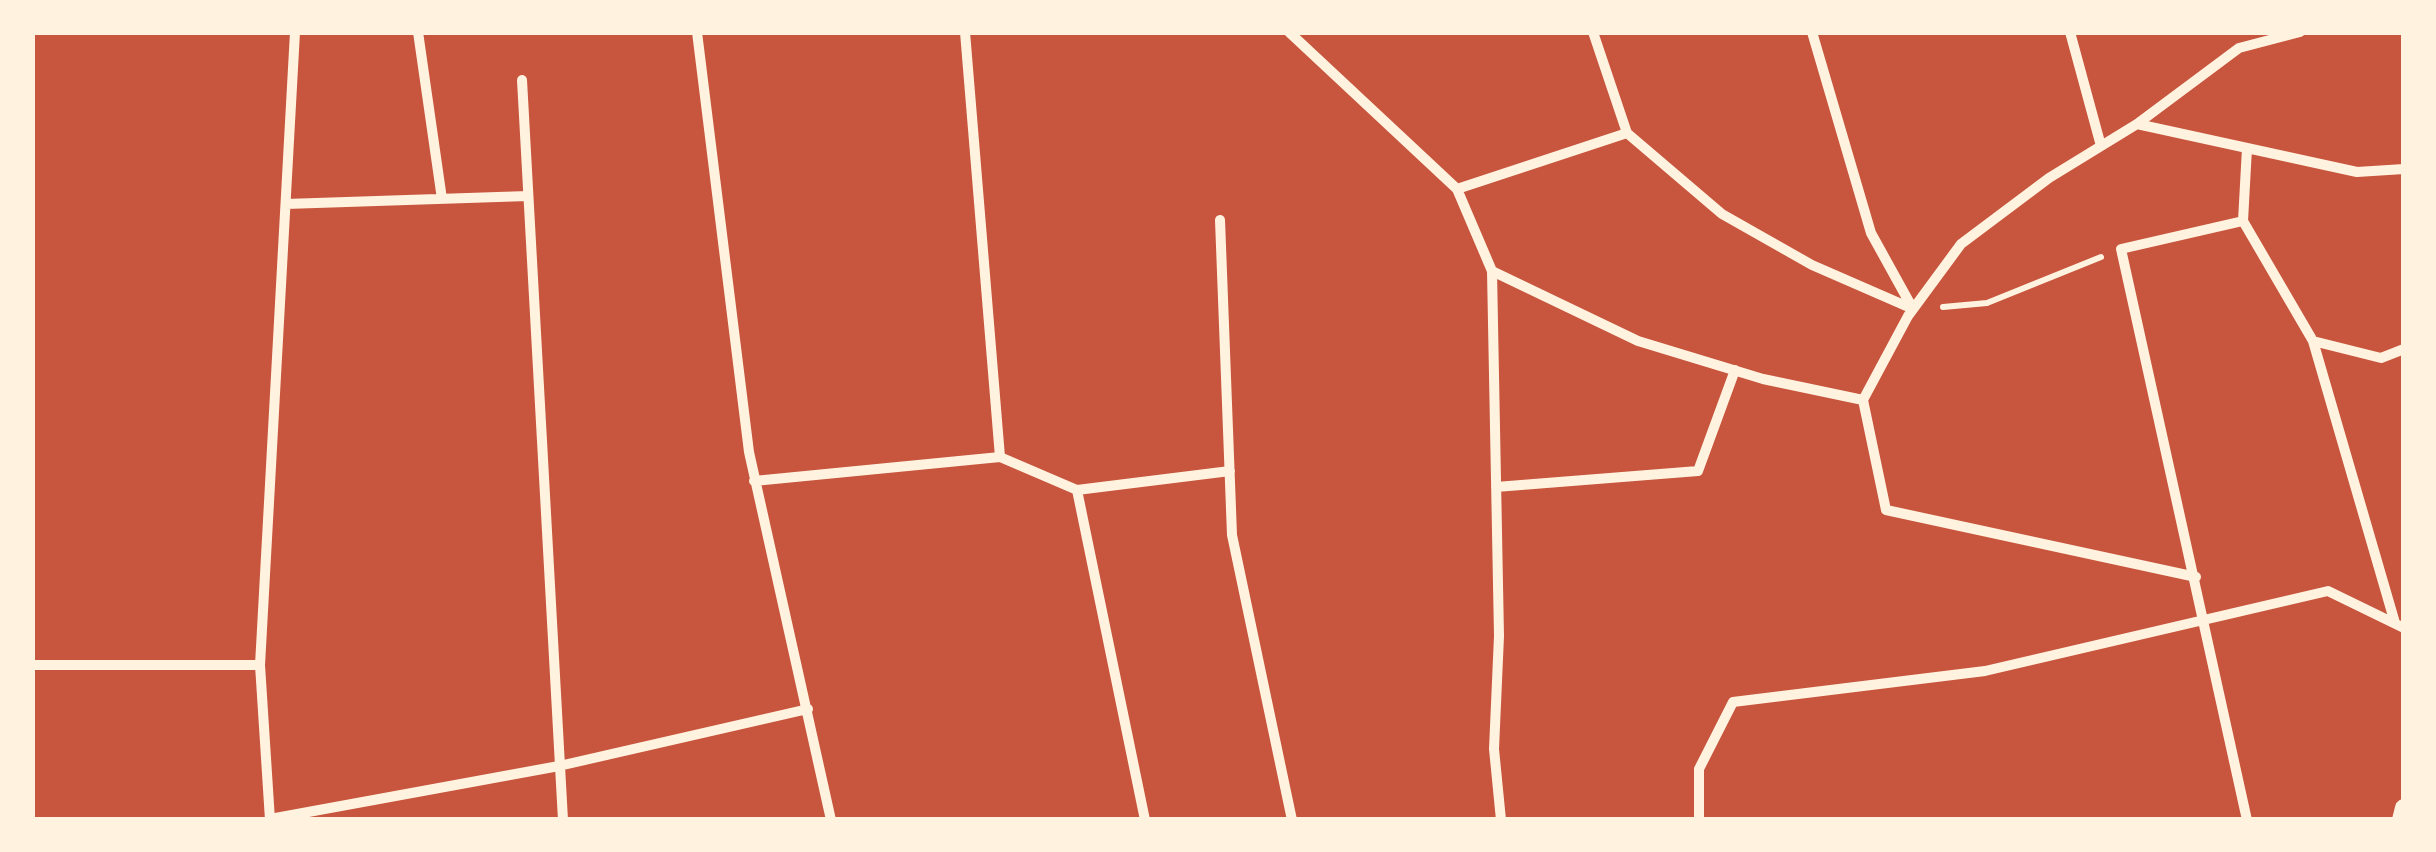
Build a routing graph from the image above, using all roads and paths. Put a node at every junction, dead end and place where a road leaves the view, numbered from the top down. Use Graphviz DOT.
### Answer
graph roads {
  1 [pos="295,32"];
  2 [pos="418,32"];
  3 [pos="697,32"];
  4 [pos="965,32"];
  5 [pos="1289,32"];
  6 [pos="1593,32"];
  7 [pos="1812,32"];
  8 [pos="2070,32"];
  9 [pos="2300,32"];
  10 [pos="522,80"];
  11 [pos="2137,124"];
  12 [pos="1626,133"];
  13 [pos="2101,146"];
  14 [pos="2246,148"];
  15 [pos="2404,169"];
  16 [pos="1456,188"];
  17 [pos="528,196"];
  18 [pos="442,199"];
  19 [pos="286,204"];
  20 [pos="1220,220"];
  21 [pos="2243,221"];
  22 [pos="2121,249"];
  23 [pos="1492,272"];
  24 [pos="1913,310"];
  25 [pos="2313,341"];
  26 [pos="2404,350"];
  27 [pos="1735,370"];
  28 [pos="1863,400"];
  29 [pos="1000,457"];
  30 [pos="1230,471"];
  31 [pos="754,481"];
  32 [pos="1496,486"];
  33 [pos="1078,490"];
  34 [pos="2196,578"];
  35 [pos="2206,620"];
  36 [pos="2399,626"];
  37 [pos="32,665"];
  38 [pos="260,665"];
  39 [pos="808,709"];
  40 [pos="559,766"];
  41 [pos="2404,808"];
  42 [pos="270,819"];
  43 [pos="563,820"];
  44 [pos="831,820"];
  45 [pos="1145,820"];
  46 [pos="1292,820"];
  47 [pos="1501,820"];
  48 [pos="1699,820"];
  49 [pos="2247,820"];
  50 [pos="2401,820"];
  1 -- 19 [label="street"];
  2 -- 18 [label="street"];
  3 -- 31 [label="street"];
  4 -- 29 [label="street"];
  5 -- 16 [label="street"];
  6 -- 12 [label="street"];
  7 -- 24 [label="street"];
  8 -- 13 [label="street"];
  9 -- 11 [label="street"];
  10 -- 17 [label="street"];
  11 -- 13 [label="street"];
  11 -- 14 [label="street"];
  12 -- 16 [label="street"];
  12 -- 24 [label="street"];
  13 -- 24 [label="street"];
  14 -- 15 [label="street"];
  14 -- 21 [label="street"];
  16 -- 23 [label="street"];
  17 -- 18 [label="street"];
  17 -- 40 [label="street"];
  18 -- 19 [label="street"];
  19 -- 38 [label="street"];
  20 -- 30 [label="street"];
  21 -- 22 [label="street"];
  21 -- 25 [label="street"];
  22 -- 24 [label="path"];
  22 -- 34 [label="street"];
  23 -- 27 [label="street"];
  23 -- 32 [label="street"];
  24 -- 28 [label="street"];
  25 -- 26 [label="street"];
  25 -- 36 [label="street"];
  27 -- 28 [label="street"];
  27 -- 32 [label="street"];
  28 -- 34 [label="street"];
  29 -- 31 [label="street"];
  29 -- 33 [label="street"];
  30 -- 33 [label="street"];
  30 -- 46 [label="street"];
  31 -- 39 [label="street"];
  32 -- 47 [label="street"];
  33 -- 45 [label="street"];
  34 -- 35 [label="street"];
  35 -- 36 [label="street"];
  35 -- 48 [label="street"];
  35 -- 49 [label="street"];
  37 -- 38 [label="street"];
  38 -- 42 [label="street"];
  39 -- 40 [label="street"];
  39 -- 44 [label="street"];
  40 -- 42 [label="street"];
  40 -- 43 [label="street"];
  41 -- 50 [label="street"];
}
